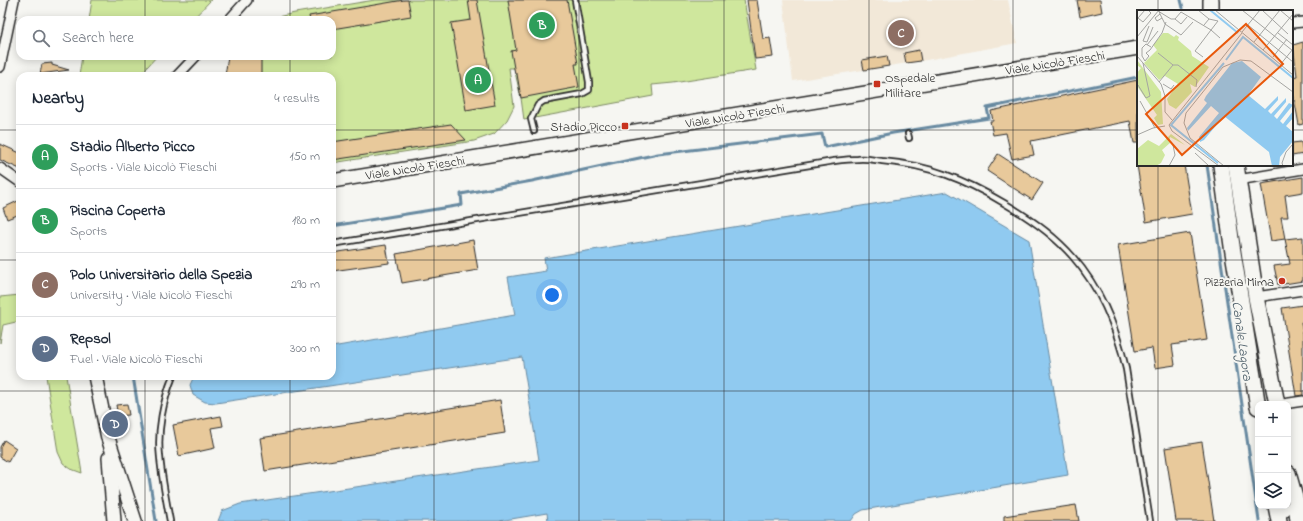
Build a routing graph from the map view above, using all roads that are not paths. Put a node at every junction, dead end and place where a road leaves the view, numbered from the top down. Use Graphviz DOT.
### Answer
graph roads {
  1 [pos="14,0"];
  2 [pos="247,0"];
  3 [pos="575,0"];
  4 [pos="1211,0"];
  5 [pos="1212,10"];
  6 [pos="233,16"];
  7 [pos="1303,22"];
  8 [pos="1293,23"];
  9 [pos="1137,48"];
  10 [pos="192,60"];
  11 [pos="0,67"];
  12 [pos="181,72"];
  13 [pos="534,131"];
  14 [pos="1221,166"];
  15 [pos="0,168"];
  16 [pos="1303,169"];
  17 [pos="1237,172"];
  18 [pos="16,179"];
  19 [pos="336,180"];
  20 [pos="336,243"];
  21 [pos="1303,290"];
  22 [pos="1256,296"];
  23 [pos="96,380"];
  24 [pos="171,380"];
  25 [pos="1303,400"];
  26 [pos="1257,401"];
  27 [pos="1276,401"];
  28 [pos="1291,403"];
  29 [pos="108,438"];
  30 [pos="1291,480"];
  31 [pos="1300,502"];
  32 [pos="1278,515"];
  33 [pos="114,521"];
  34 [pos="135,521"];
  35 [pos="170,521"];
  36 [pos="1150,521"];
  37 [pos="1298,521"];
  1 -- 11 [label="street"];
  2 -- 6 [label="street"];
  3 -- 13 [label="lane"];
  4 -- 5 [label="main road"];
  7 -- 8 [label="street"];
  9 -- 19 [label="main road, Viale Nicolò Fieschi"];
  10 -- 12 [label="street"];
  14 -- 26 [label="main road"];
  15 -- 18 [label="street"];
  16 -- 17 [label="street"];
  17 -- 22 [label="main road"];
  20 -- 36 [label="lane"];
  21 -- 22 [label="street"];
  22 -- 27 [label="main road"];
  23 -- 29 [label="main road"];
  24 -- 35 [label="lane"];
  25 -- 28 [label="street"];
  29 -- 33 [label="main road"];
  29 -- 34 [label="main road"];
  30 -- 31 [label="main road"];
  31 -- 32 [label="street"];
  31 -- 37 [label="main road"];
}
